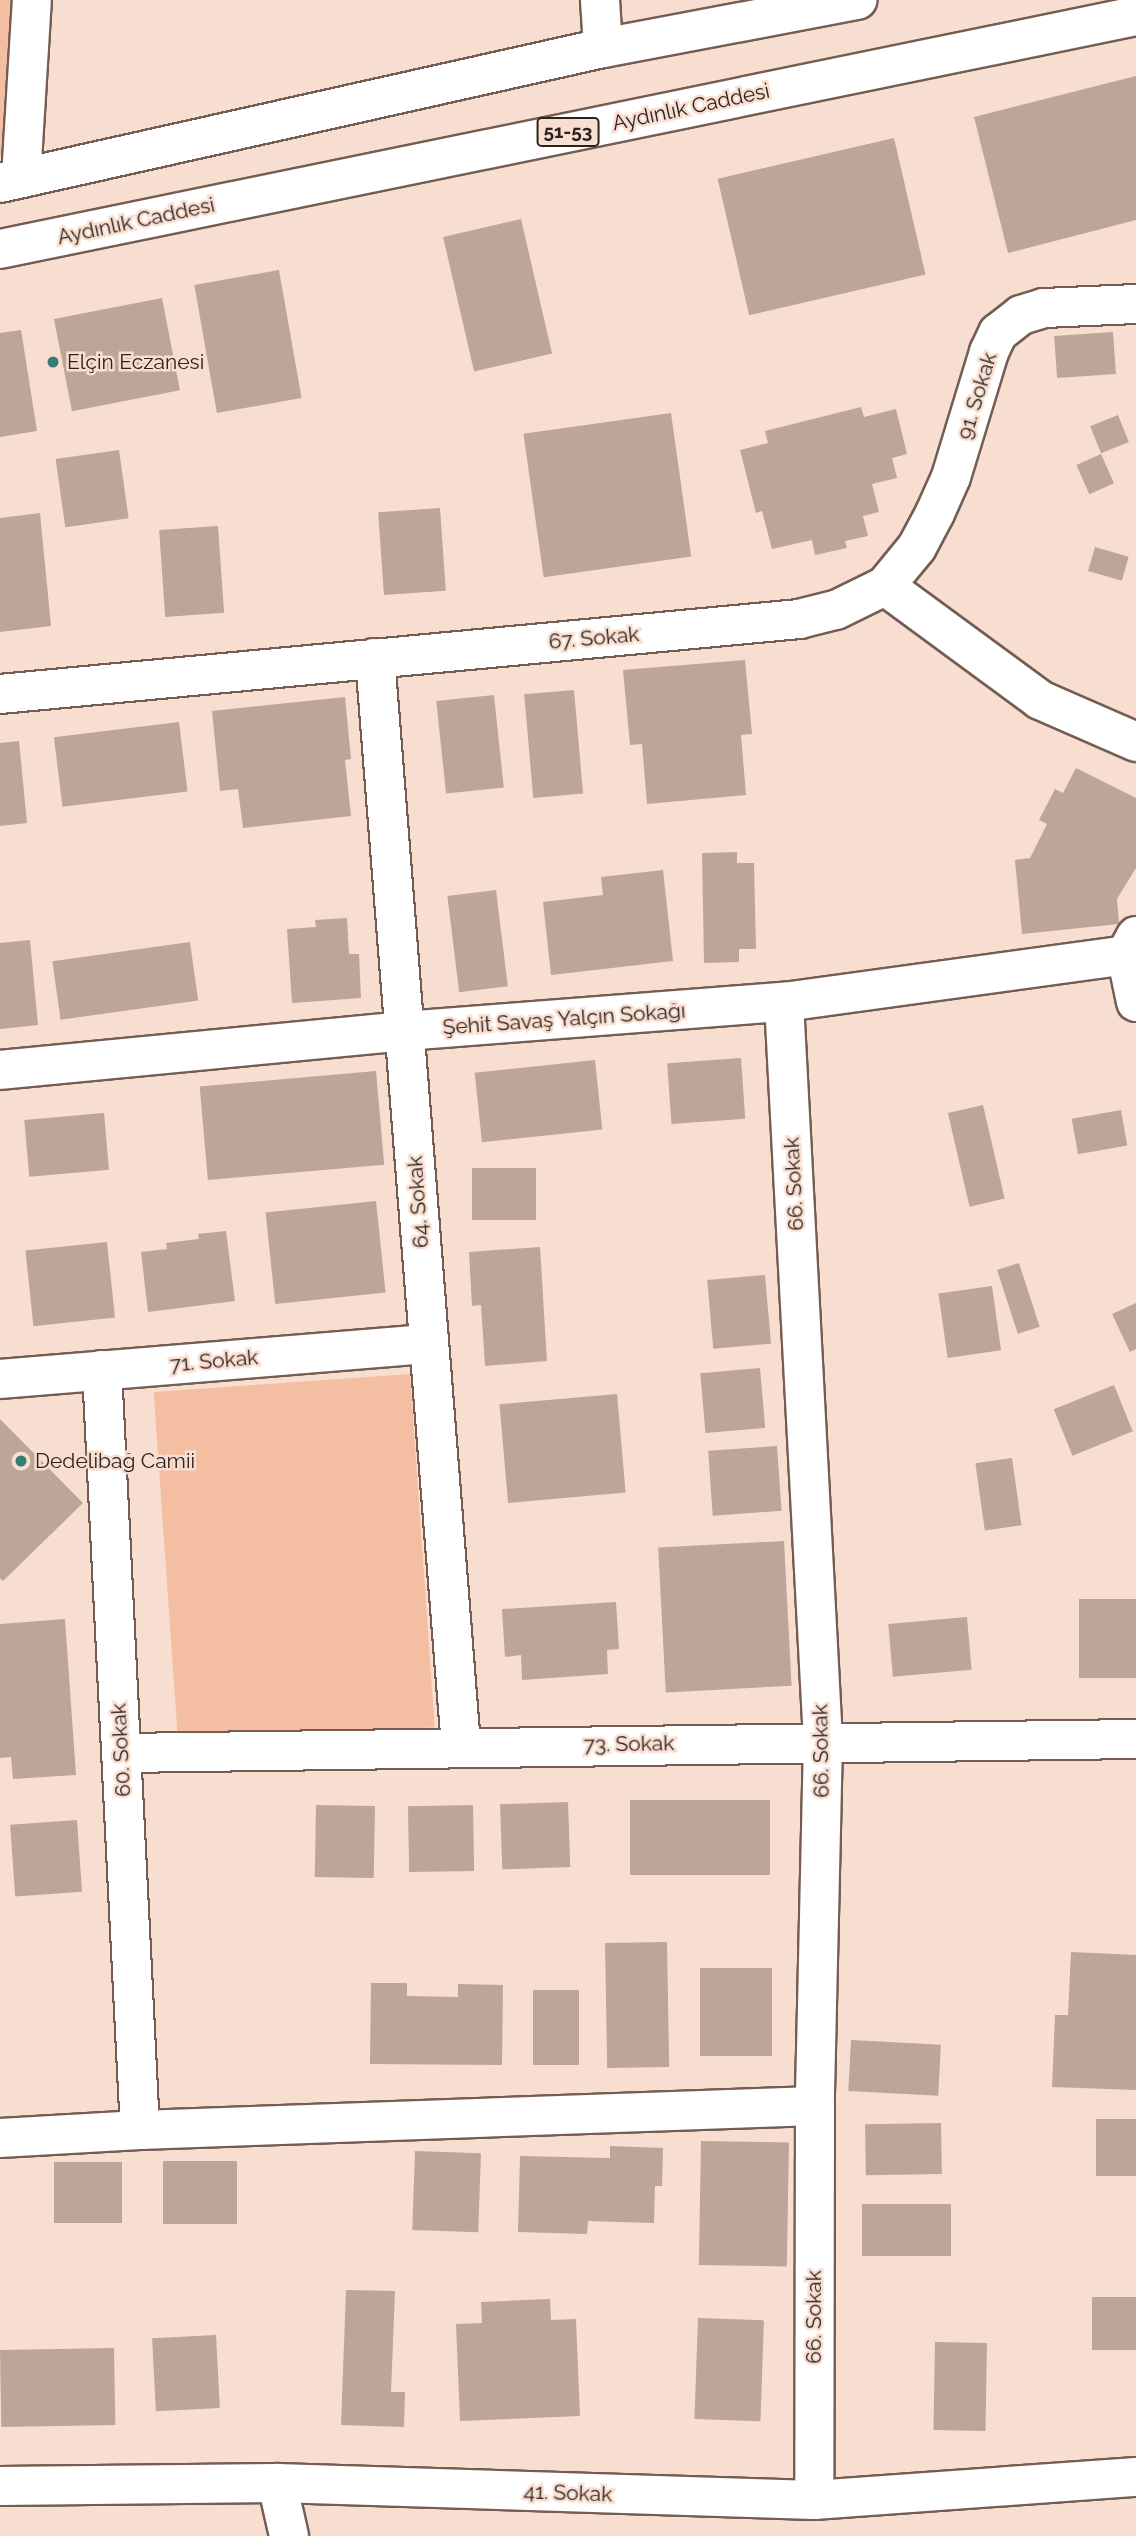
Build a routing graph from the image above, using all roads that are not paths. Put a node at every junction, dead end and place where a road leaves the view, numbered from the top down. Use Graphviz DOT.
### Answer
graph roads {
  1 [pos="32,0"];
  2 [pos="600,0"];
  3 [pos="858,0"];
  4 [pos="1136,16"];
  5 [pos="603,48"];
  6 [pos="10,181"];
  7 [pos="0,249"];
  8 [pos="1136,304"];
  9 [pos="885,586"];
  10 [pos="375,658"];
  11 [pos="0,694"];
  12 [pos="1136,742"];
  13 [pos="1132,948"];
  14 [pos="784,1002"];
  15 [pos="1136,1002"];
  16 [pos="404,1031"];
  17 [pos="0,1070"];
  18 [pos="429,1344"];
  19 [pos="102,1370"];
  20 [pos="0,1379"];
  21 [pos="1136,1739"];
  22 [pos="823,1741"];
  23 [pos="461,1747"];
  24 [pos="122,1753"];
  25 [pos="815,2106"];
  26 [pos="140,2130"];
  27 [pos="0,2138"];
  28 [pos="1136,2477"];
  29 [pos="277,2483"];
  30 [pos="0,2486"];
  31 [pos="814,2500"];
  32 [pos="289,2536"];
  1 -- 6 [label="street"];
  2 -- 5 [label="street"];
  3 -- 5 [label="street"];
  4 -- 7 [label="street, Aydınlık Caddesi / 51-53"];
  5 -- 6 [label="street"];
  8 -- 9 [label="street, 91. Sokak"];
  9 -- 10 [label="street, 67. Sokak"];
  9 -- 12 [label="street"];
  10 -- 11 [label="street, 67. Sokak"];
  10 -- 16 [label="street, 64. Sokak"];
  13 -- 14 [label="street, Şehit Savaş Yalçın Sokağı"];
  13 -- 15 [label="street"];
  14 -- 16 [label="street, Şehit Savaş Yalçın Sokağı"];
  14 -- 22 [label="street, 66. Sokak"];
  16 -- 17 [label="street, Şehit Savaş Yalçın Sokağı"];
  16 -- 18 [label="street, 64. Sokak"];
  18 -- 19 [label="street, 71. Sokak"];
  18 -- 23 [label="street, 64. Sokak"];
  19 -- 20 [label="street, 71. Sokak"];
  19 -- 24 [label="street, 60. Sokak"];
  21 -- 22 [label="street, 73. Sokak"];
  22 -- 23 [label="street, 73. Sokak"];
  22 -- 25 [label="street, 66. Sokak"];
  23 -- 24 [label="street, 73. Sokak"];
  24 -- 26 [label="street, 60. Sokak"];
  25 -- 26 [label="street"];
  25 -- 31 [label="street, 66. Sokak"];
  26 -- 27 [label="street"];
  28 -- 31 [label="street, 41. Sokak"];
  29 -- 30 [label="street, 41. Sokak"];
  29 -- 31 [label="street, 41. Sokak"];
  29 -- 32 [label="street"];
}
